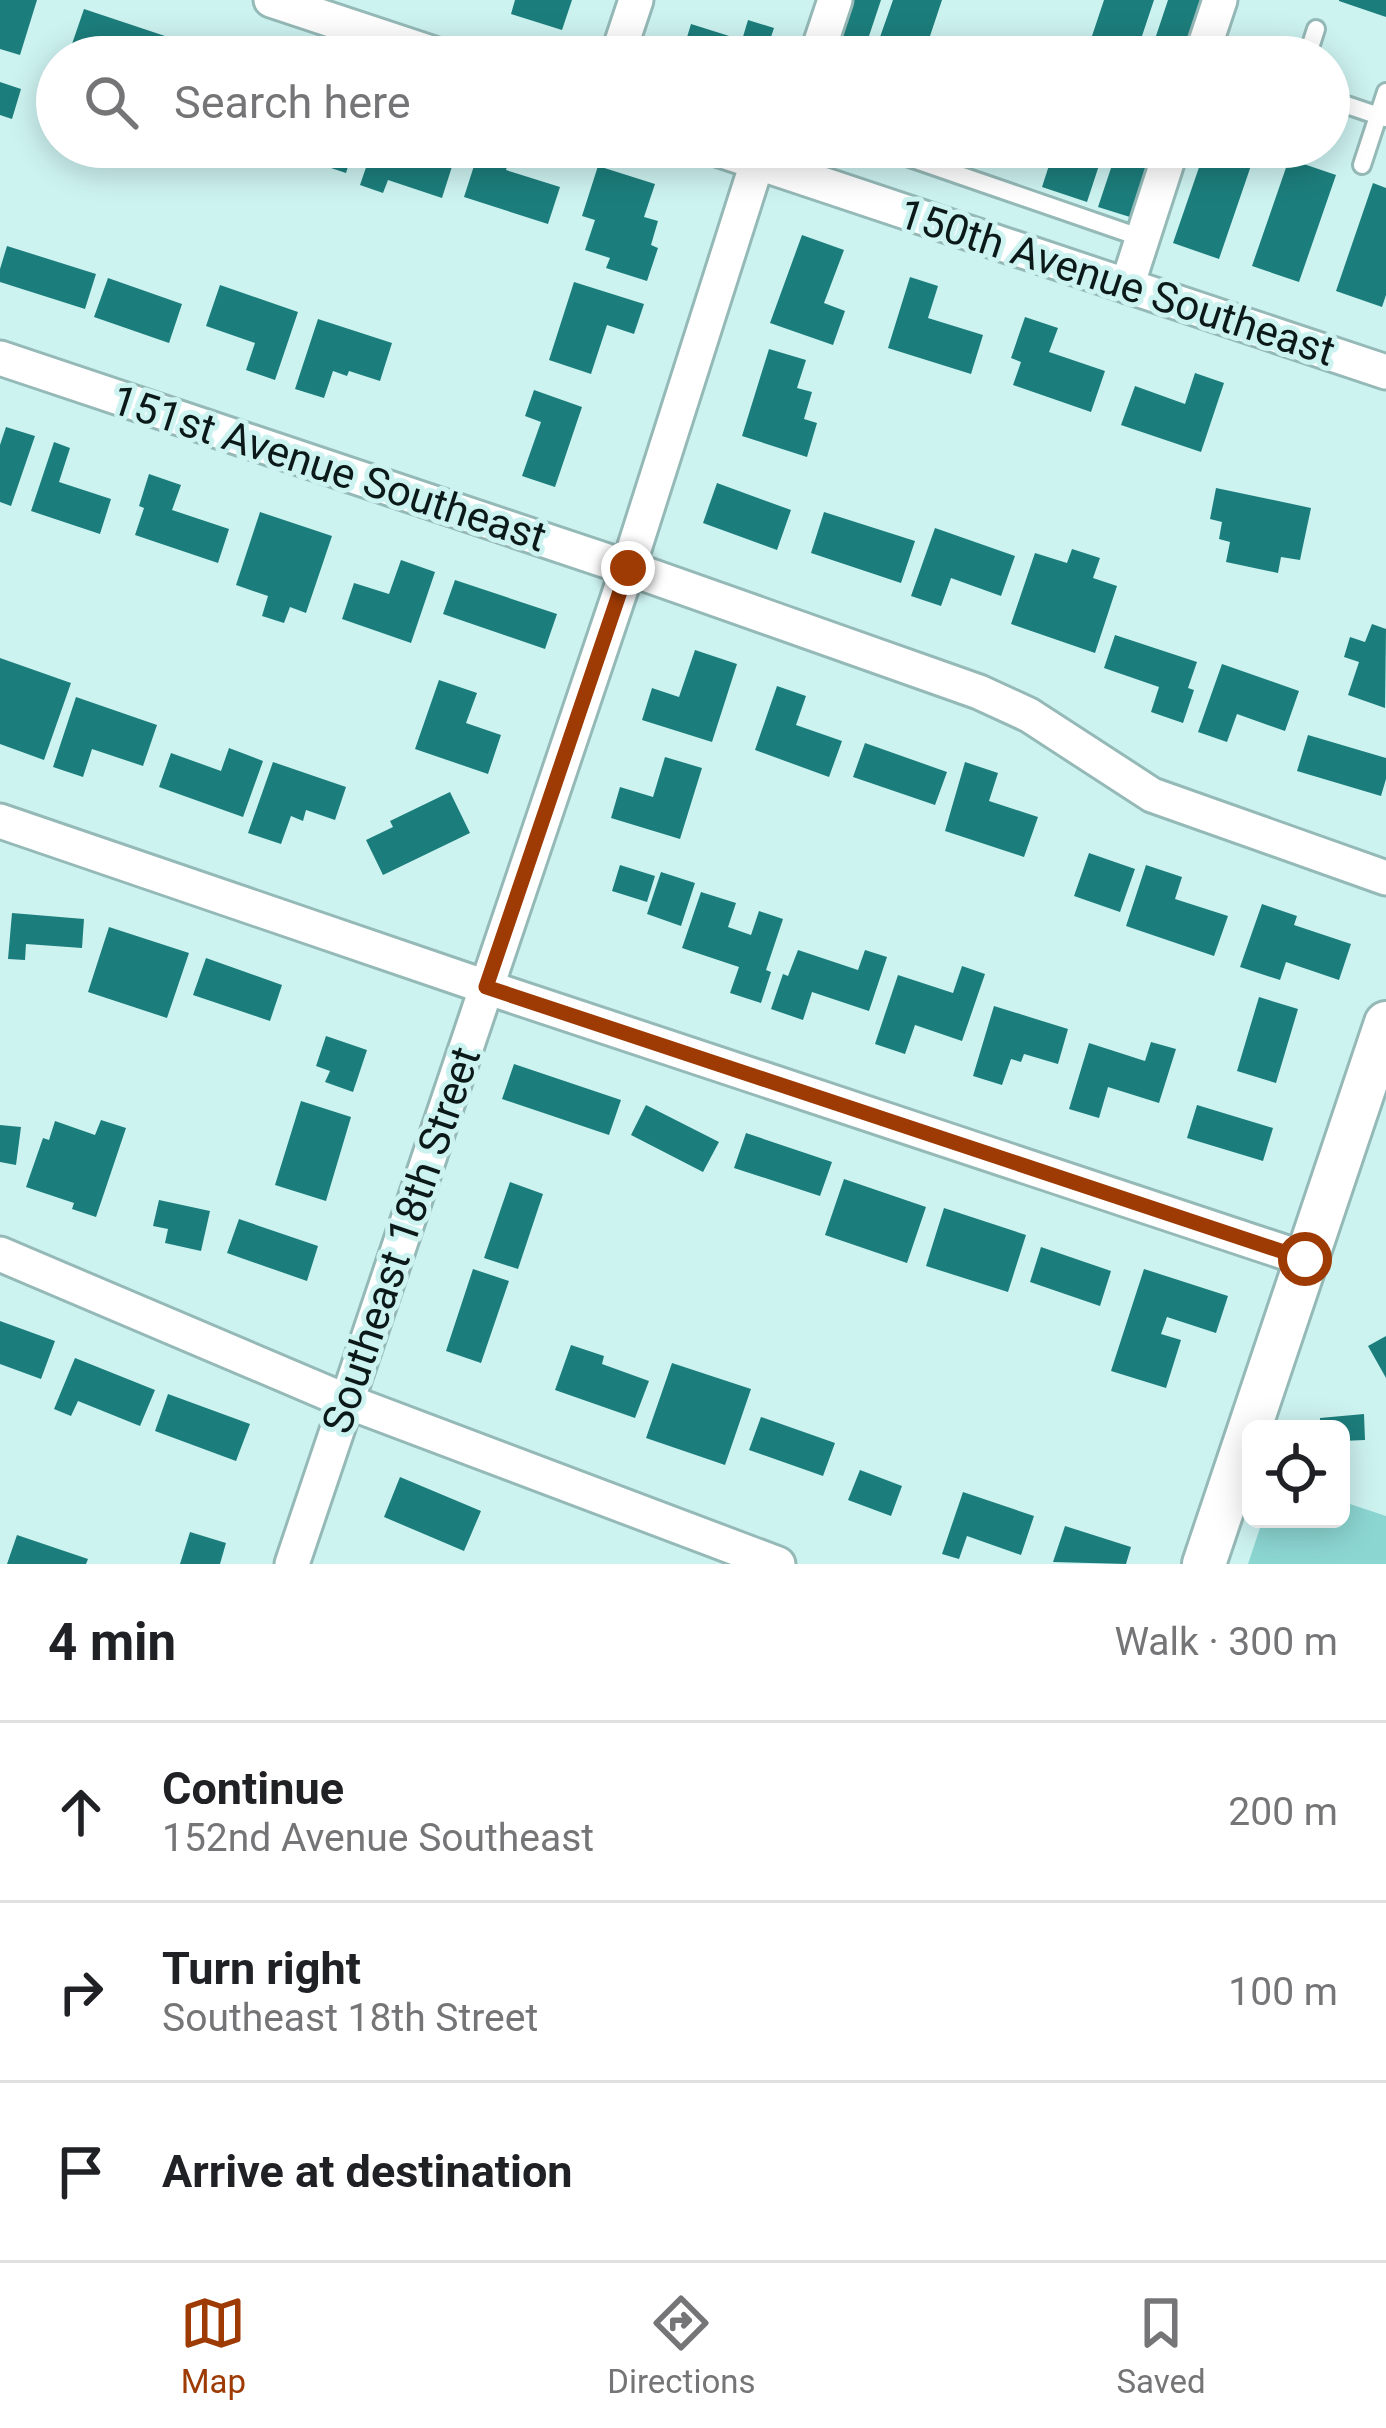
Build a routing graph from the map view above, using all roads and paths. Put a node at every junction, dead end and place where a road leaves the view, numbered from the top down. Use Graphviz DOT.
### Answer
graph roads {
  1 [pos="271,0"];
  2 [pos="636,0"];
  3 [pos="835,0"];
  4 [pos="1220,0"];
  5 [pos="1316,29"];
  6 [pos="380,36"];
  7 [pos="624,36"];
  8 [pos="823,36"];
  9 [pos="1208,36"];
  10 [pos="1314,36"];
  11 [pos="1386,92"];
  12 [pos="1350,106"];
  13 [pos="1382,117"];
  14 [pos="1362,165"];
  15 [pos="770,168"];
  16 [pos="795,168"];
  17 [pos="939,168"];
  18 [pos="1165,168"];
  19 [pos="1142,238"];
  20 [pos="1126,286"];
  21 [pos="0,358"];
  22 [pos="1386,372"];
  23 [pos="628,568"];
  24 [pos="0,821"];
  25 [pos="1386,878"];
  26 [pos="486,987"];
  27 [pos="1386,1023"];
  28 [pos="0,1254"];
  29 [pos="1305,1259"];
  30 [pos="346,1401"];
  31 [pos="292,1564"];
  32 [pos="778,1564"];
  33 [pos="1204,1564"];
  1 -- 6 [label="street"];
  2 -- 7 [label="street"];
  3 -- 8 [label="street"];
  4 -- 9 [label="street"];
  5 -- 10 [label="lane"];
  11 -- 13 [label="lane"];
  12 -- 13 [label="lane"];
  13 -- 14 [label="lane"];
  15 -- 23 [label="street, Southeast 18th Street"];
  16 -- 20 [label="street, 150th Avenue Southeast"];
  17 -- 19 [label="lane"];
  18 -- 19 [label="street"];
  19 -- 20 [label="street"];
  20 -- 22 [label="street, 150th Avenue Southeast"];
  21 -- 23 [label="street, 151st Avenue Southeast"];
  23 -- 25 [label="street, 151st Avenue Southeast"];
  23 -- 26 [label="street, Southeast 18th Street"];
  24 -- 26 [label="street"];
  26 -- 29 [label="street"];
  26 -- 30 [label="street, Southeast 18th Street"];
  27 -- 29 [label="street"];
  28 -- 30 [label="street"];
  29 -- 33 [label="street"];
  30 -- 31 [label="street, Southeast 18th Street"];
  30 -- 32 [label="street"];
}
